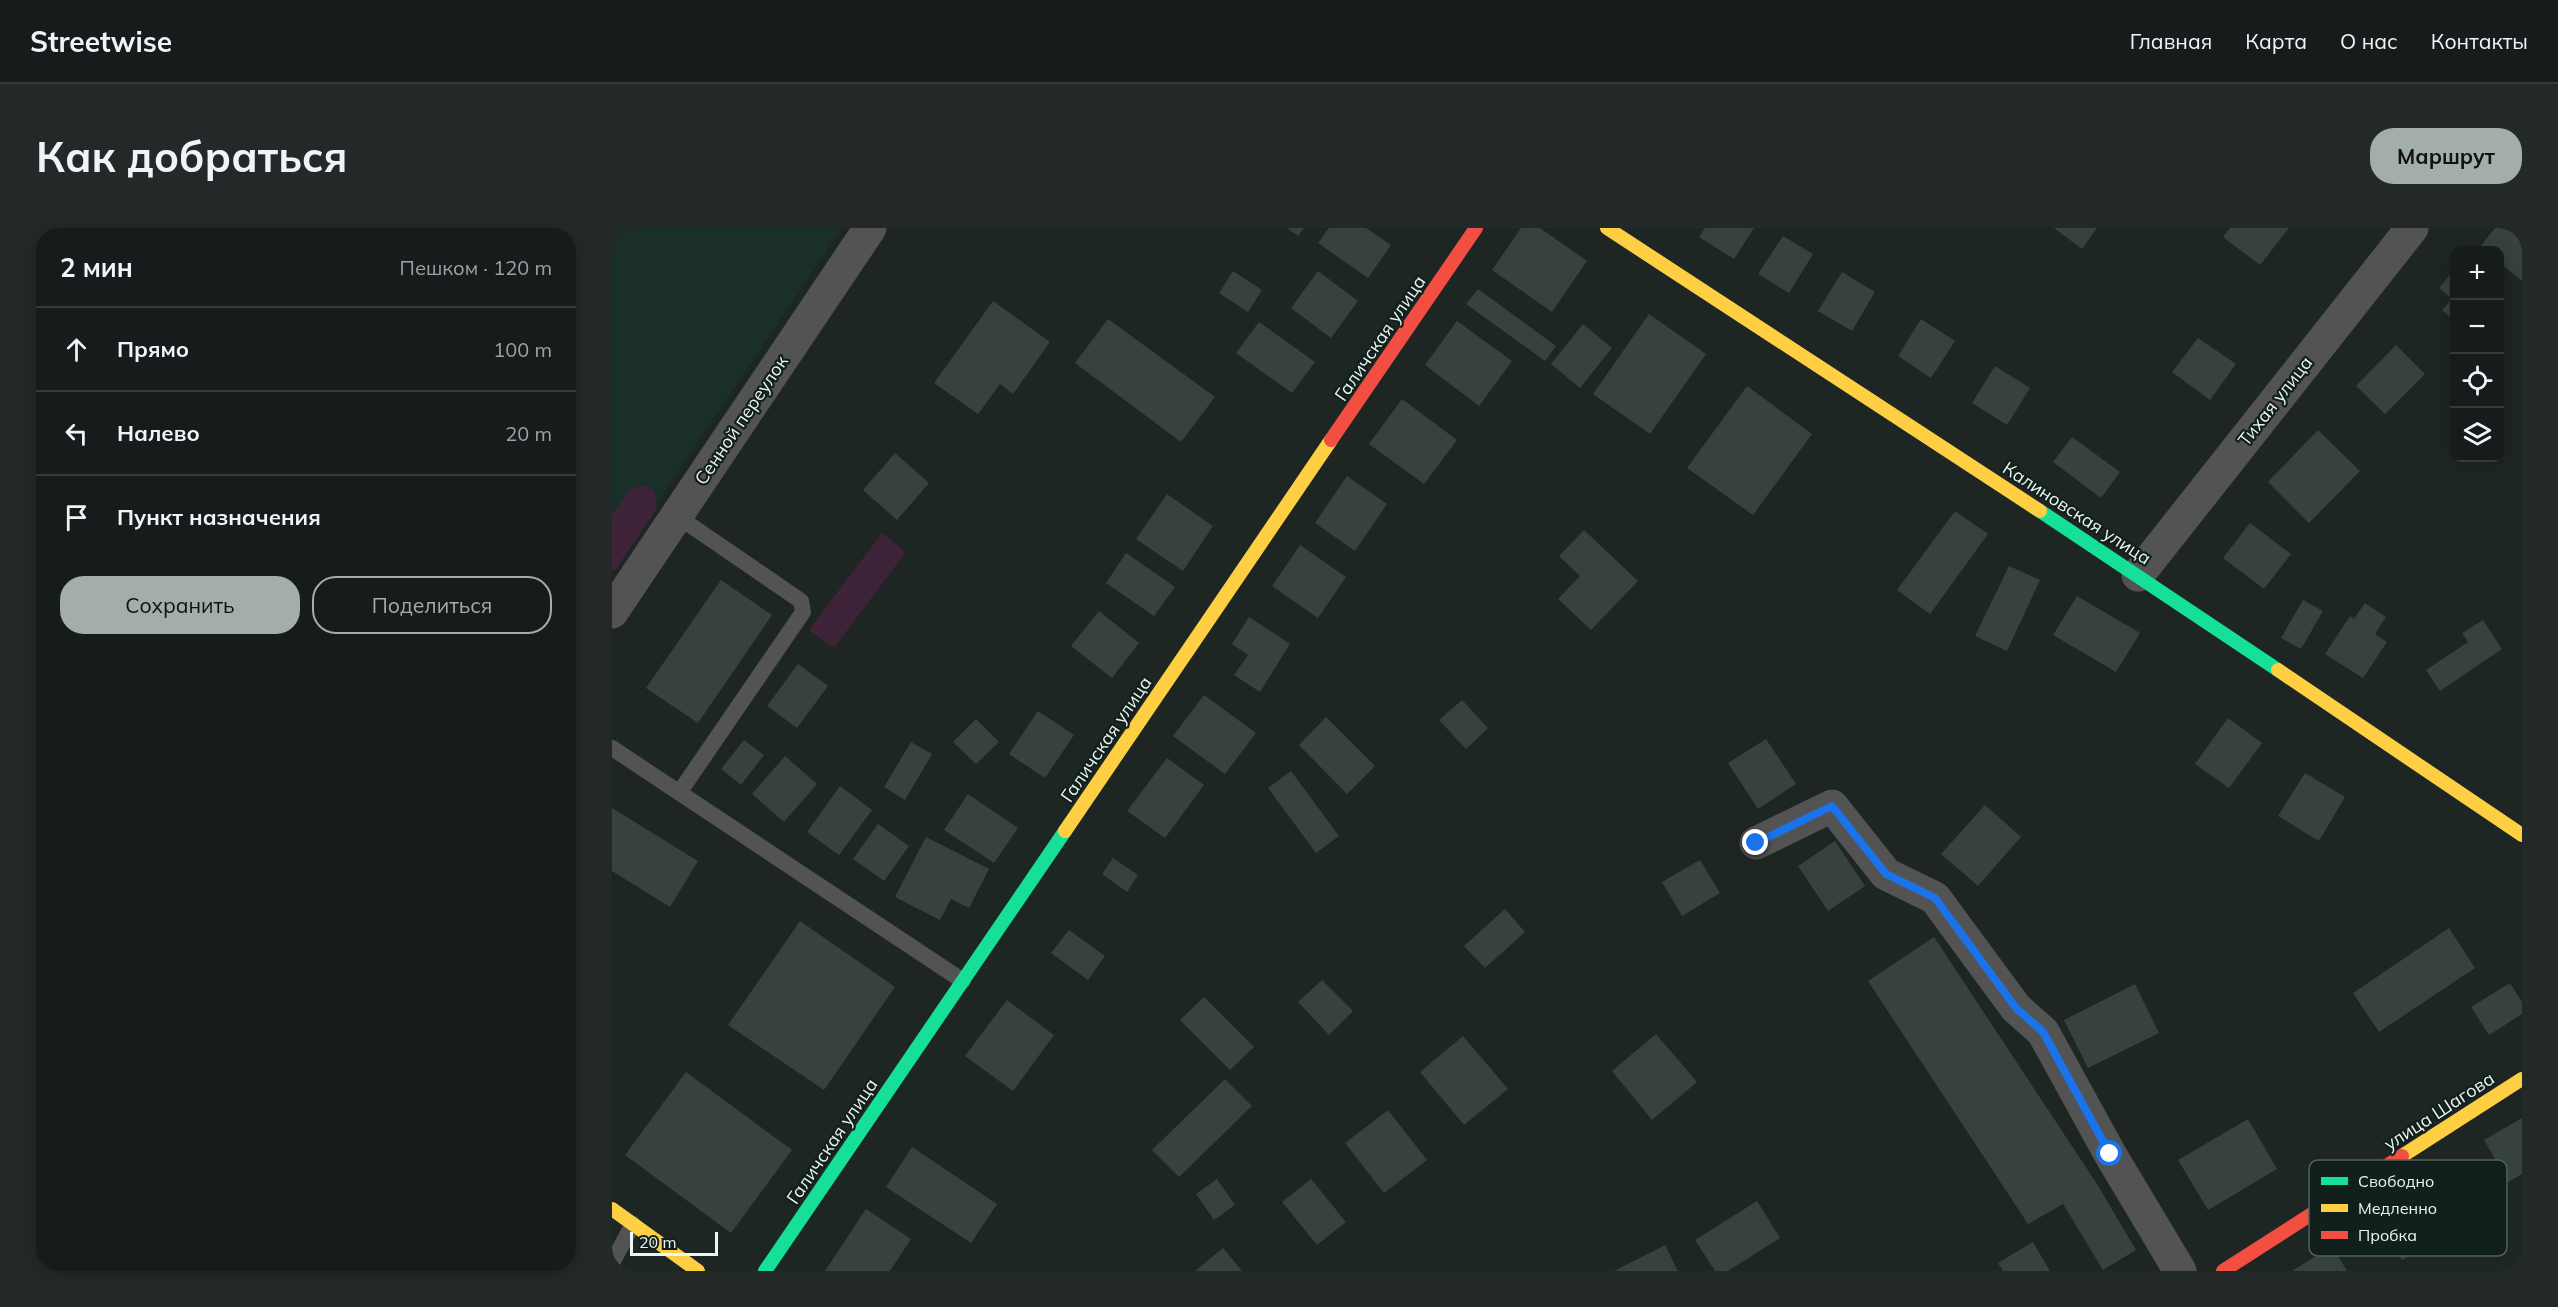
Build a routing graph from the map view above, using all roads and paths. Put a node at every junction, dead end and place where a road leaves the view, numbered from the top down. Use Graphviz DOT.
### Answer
graph roads {
  1 [pos="870,228"];
  2 [pos="1476,228"];
  3 [pos="1607,228"];
  4 [pos="2412,228"];
  5 [pos="677,516"];
  6 [pos="2138,575"];
  7 [pos="615,601"];
  8 [pos="612,748"];
  9 [pos="679,793"];
  10 [pos="2522,835"];
  11 [pos="1756,843"];
  12 [pos="963,981"];
  13 [pos="2522,1079"];
  14 [pos="2396,1160"];
  15 [pos="612,1209"];
  16 [pos="2309,1216"];
  17 [pos="633,1224"];
  18 [pos="612,1263"];
  19 [pos="698,1271"];
  20 [pos="765,1271"];
  21 [pos="2180,1271"];
  22 [pos="2223,1271"];
  1 -- 5 [label="street, Сенной переулок"];
  2 -- 12 [label="main road, Галичская улица"];
  3 -- 6 [label="main road, Калиновская улица"];
  4 -- 6 [label="street, Тихая улица"];
  5 -- 7 [label="street, Сенной переулок"];
  5 -- 9 [label="lane"];
  6 -- 10 [label="main road, Калиновская улица"];
  8 -- 9 [label="lane"];
  9 -- 12 [label="lane"];
  11 -- 21 [label="street"];
  12 -- 20 [label="main road, Галичская улица"];
  13 -- 14 [label="main road, улица Шагова"];
  15 -- 17 [label="main road"];
  16 -- 22 [label="main road, улица Шагова"];
  17 -- 18 [label="lane"];
  17 -- 19 [label="main road"];
}
